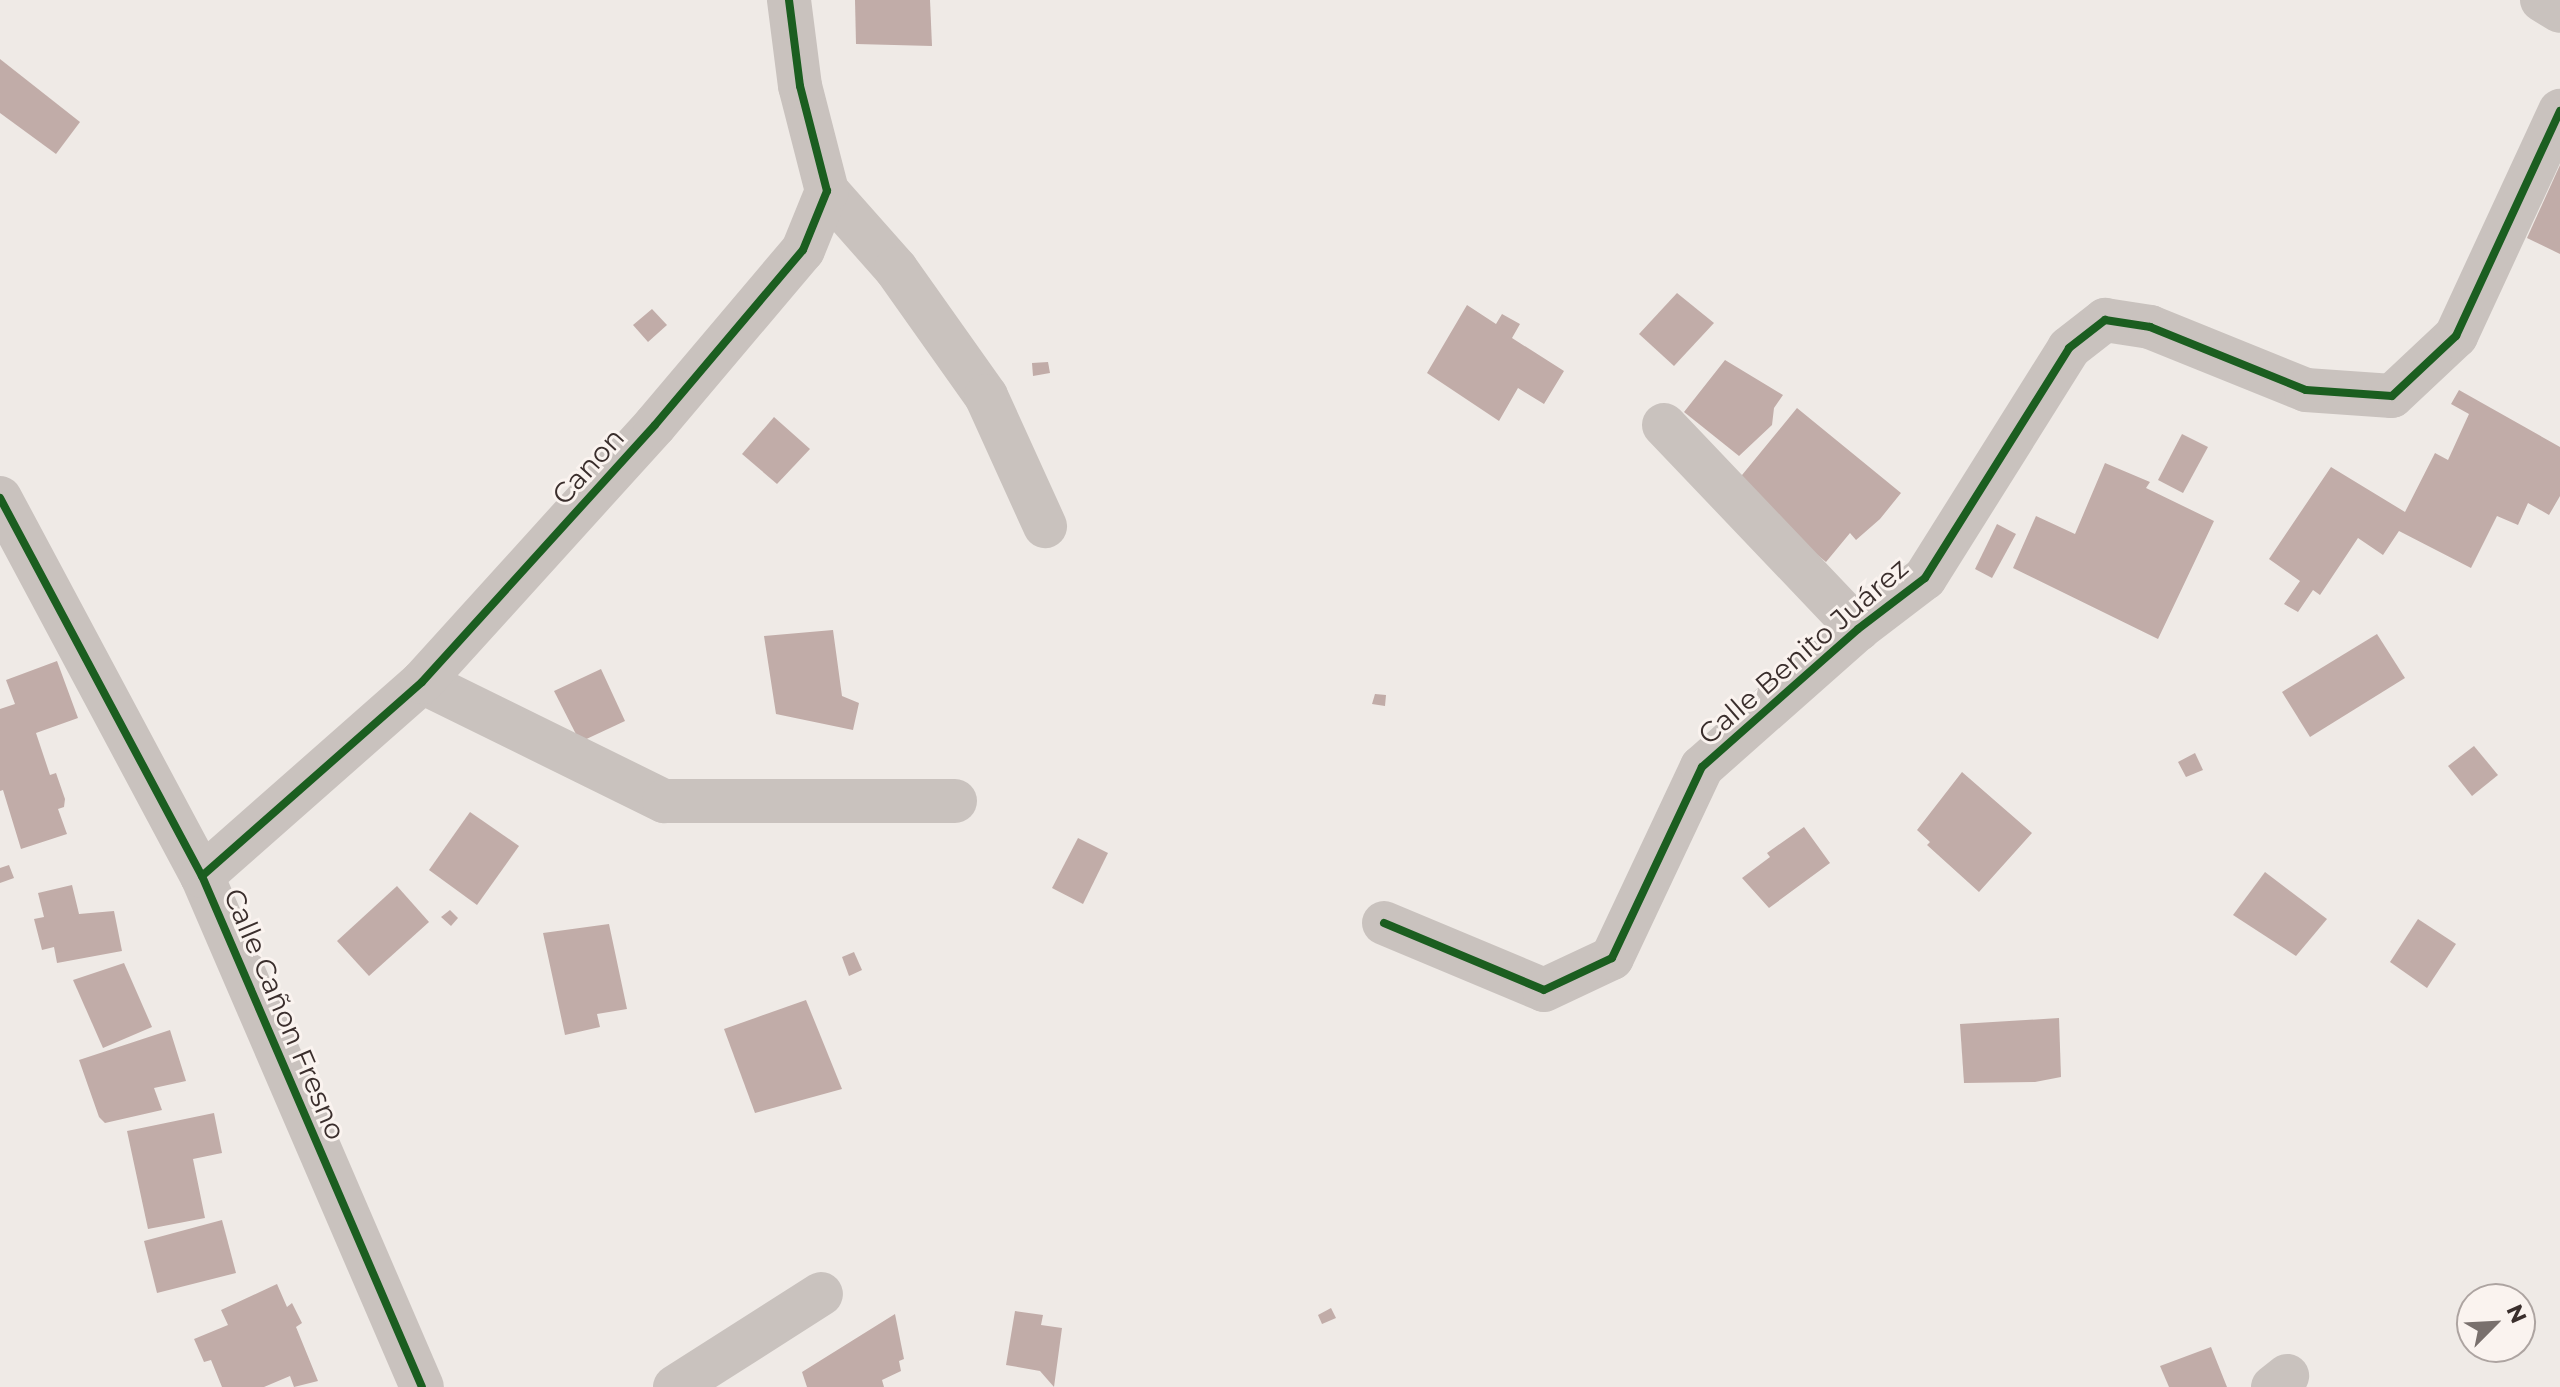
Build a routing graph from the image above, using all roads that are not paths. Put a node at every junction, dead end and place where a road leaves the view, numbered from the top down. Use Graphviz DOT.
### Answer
graph roads {
  1 [pos="789,0"];
  2 [pos="2542,0"];
  3 [pos="2560,11"];
  4 [pos="2560,111"];
  5 [pos="827,191"];
  6 [pos="1664,425"];
  7 [pos="0,498"];
  8 [pos="1045,526"];
  9 [pos="1858,629"];
  10 [pos="422,682"];
  11 [pos="955,801"];
  12 [pos="202,876"];
  13 [pos="1384,923"];
  14 [pos="821,1294"];
  15 [pos="422,1387"];
  16 [pos="675,1387"];
  1 -- 5 [label="street"];
  2 -- 3 [label="street"];
  4 -- 9 [label="street, Calle Benito Juárez"];
  5 -- 8 [label="street"];
  5 -- 10 [label="street, Canon"];
  6 -- 9 [label="street"];
  7 -- 12 [label="street, Calle Cañon Fresno"];
  9 -- 13 [label="street, Calle Benito Juárez"];
  10 -- 11 [label="street"];
  10 -- 12 [label="street, Canon"];
  12 -- 15 [label="street, Calle Cañon Fresno"];
  14 -- 16 [label="street"];
}
